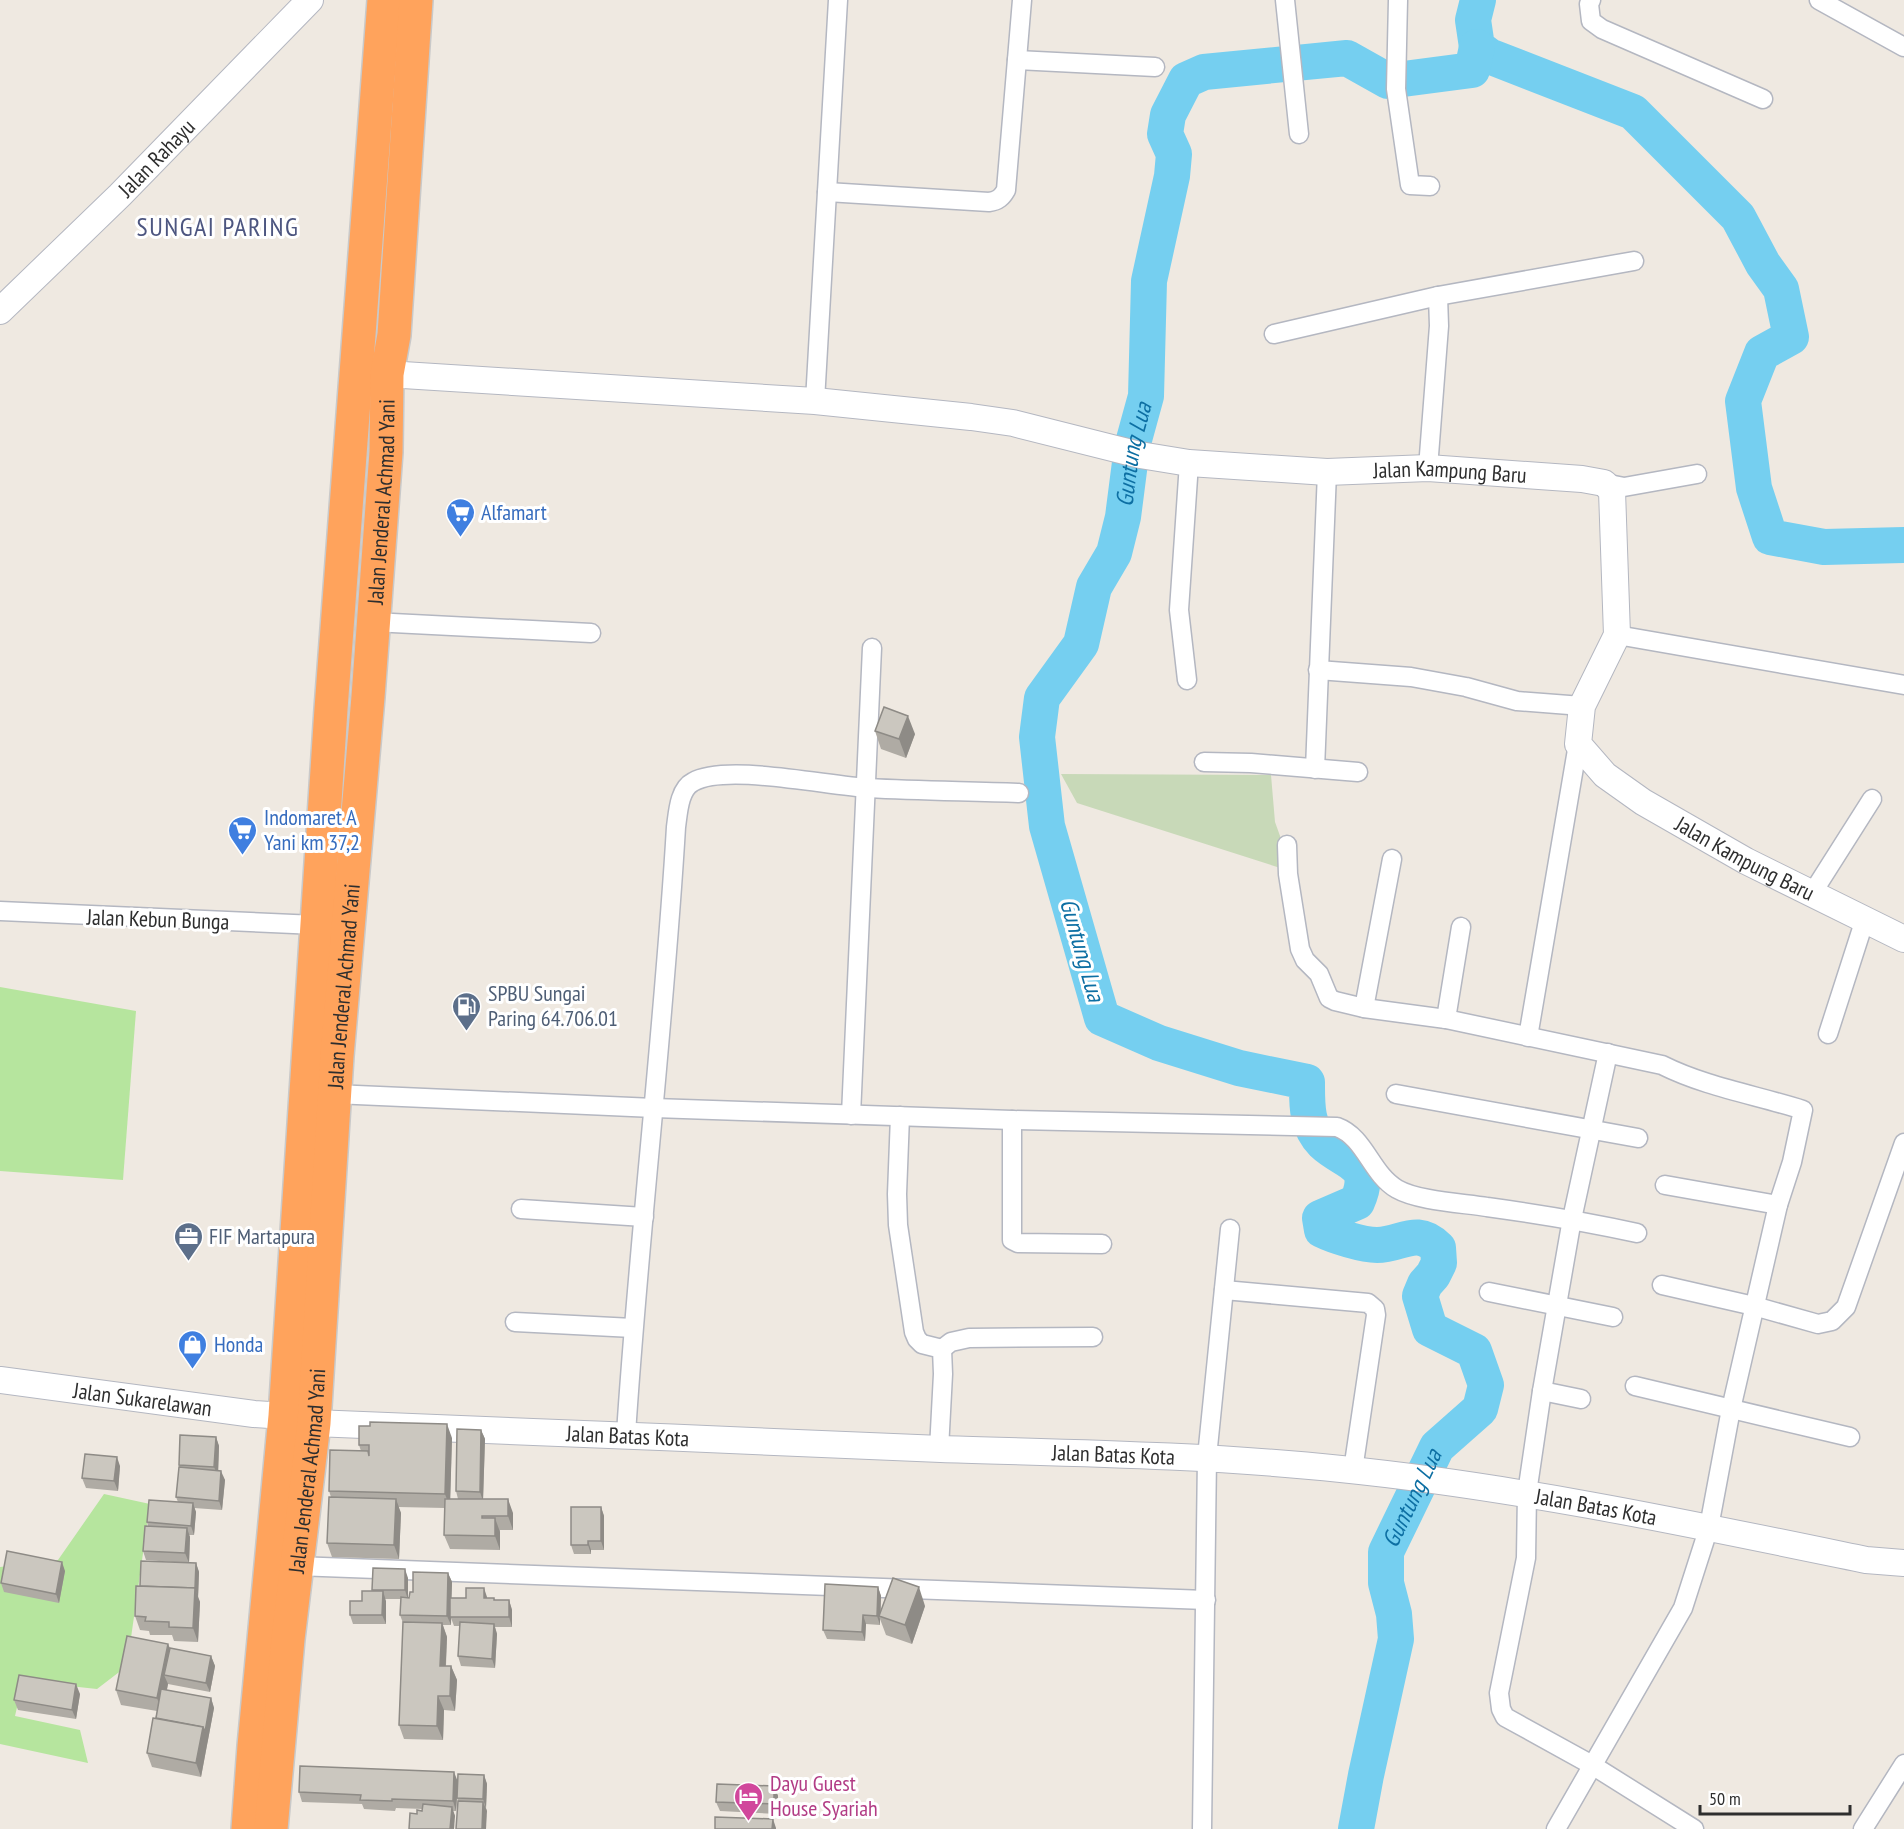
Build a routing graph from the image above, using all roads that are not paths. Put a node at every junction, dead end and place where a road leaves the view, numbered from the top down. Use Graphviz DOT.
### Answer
graph roads {
  1 [pos="310,0"];
  2 [pos="384,0"];
  3 [pos="416,0"];
  4 [pos="838,0"];
  5 [pos="1022,0"];
  6 [pos="1285,0"];
  7 [pos="1398,0"];
  8 [pos="1591,0"];
  9 [pos="1819,0"];
  10 [pos="1904,47"];
  11 [pos="1017,60"];
  12 [pos="1155,67"];
  13 [pos="1763,99"];
  14 [pos="1299,134"];
  15 [pos="373,159"];
  16 [pos="405,160"];
  17 [pos="1430,186"];
  18 [pos="827,192"];
  19 [pos="368,221"];
  20 [pos="401,222"];
  21 [pos="1634,261"];
  22 [pos="1438,296"];
  23 [pos="0,311"];
  24 [pos="1274,334"];
  25 [pos="387,374"];
  26 [pos="815,401"];
  27 [pos="1189,463"];
  28 [pos="1428,468"];
  29 [pos="1327,472"];
  30 [pos="1697,474"];
  31 [pos="1604,483"];
  32 [pos="373,622"];
  33 [pos="591,633"];
  34 [pos="1617,635"];
  35 [pos="872,648"];
  36 [pos="1318,670"];
  37 [pos="1186,680"];
  38 [pos="1904,685"];
  39 [pos="1582,706"];
  40 [pos="1578,744"];
  41 [pos="1204,762"];
  42 [pos="1315,769"];
  43 [pos="1358,772"];
  44 [pos="866,788"];
  45 [pos="1019,793"];
  46 [pos="1872,799"];
  47 [pos="1287,845"];
  48 [pos="1392,859"];
  49 [pos="1812,892"];
  50 [pos="0,911"];
  51 [pos="1865,919"];
  52 [pos="316,926"];
  53 [pos="1461,927"];
  54 [pos="1904,939"];
  55 [pos="1364,1008"];
  56 [pos="1446,1019"];
  57 [pos="1828,1034"];
  58 [pos="1528,1037"];
  59 [pos="1608,1053"];
  60 [pos="334,1094"];
  61 [pos="1396,1094"];
  62 [pos="654,1108"];
  63 [pos="851,1115"];
  64 [pos="900,1116"];
  65 [pos="1012,1120"];
  66 [pos="1591,1129"];
  67 [pos="1638,1138"];
  68 [pos="1904,1143"];
  69 [pos="315,1177"];
  70 [pos="1665,1185"];
  71 [pos="1778,1205"];
  72 [pos="521,1209"];
  73 [pos="644,1217"];
  74 [pos="1572,1219"];
  75 [pos="1230,1229"];
  76 [pos="1637,1233"];
  77 [pos="1102,1244"];
  78 [pos="1662,1285"];
  79 [pos="1224,1290"];
  80 [pos="1489,1292"];
  81 [pos="1556,1305"];
  82 [pos="1754,1306"];
  83 [pos="1613,1317"];
  84 [pos="515,1322"];
  85 [pos="633,1328"];
  86 [pos="1093,1337"];
  87 [pos="942,1349"];
  88 [pos="0,1380"];
  89 [pos="1635,1386"];
  90 [pos="1542,1391"];
  91 [pos="1581,1399"];
  92 [pos="1731,1409"];
  93 [pos="299,1420"];
  94 [pos="626,1434"];
  95 [pos="1850,1437"];
  96 [pos="939,1449"];
  97 [pos="1207,1457"];
  98 [pos="1353,1470"];
  99 [pos="1527,1493"];
  100 [pos="1709,1527"];
  101 [pos="1904,1563"];
  102 [pos="296,1566"];
  103 [pos="1206,1600"];
  104 [pos="1904,1764"];
  105 [pos="1592,1765"];
  106 [pos="248,1829"];
  107 [pos="271,1829"];
  108 [pos="1202,1829"];
  109 [pos="1556,1829"];
  110 [pos="1694,1829"];
  111 [pos="1863,1829"];
  1 -- 23 [label="street, Jalan Rahayu"];
  2 -- 15 [label="highway, Jalan Jenderal Achmad Yani"];
  3 -- 16 [label="highway, Jalan Jenderal Achmad Yani"];
  4 -- 18 [label="street"];
  5 -- 11 [label="street"];
  6 -- 14 [label="street"];
  7 -- 17 [label="street"];
  8 -- 13 [label="street"];
  9 -- 10 [label="street"];
  11 -- 12 [label="street"];
  11 -- 18 [label="street"];
  15 -- 16 [label="highway"];
  15 -- 19 [label="highway, Jalan Jenderal Achmad Yani"];
  16 -- 20 [label="highway, Jalan Jenderal Achmad Yani"];
  18 -- 26 [label="street"];
  19 -- 20 [label="highway"];
  19 -- 52 [label="highway, Jalan Jenderal Achmad Yani"];
  20 -- 25 [label="highway, Jalan Jenderal Achmad Yani"];
  21 -- 22 [label="street"];
  22 -- 24 [label="street"];
  22 -- 28 [label="street"];
  25 -- 26 [label="street, Jalan Kampung Baru"];
  25 -- 32 [label="highway, Jalan Jenderal Achmad Yani"];
  26 -- 27 [label="street, Jalan Kampung Baru"];
  27 -- 29 [label="street, Jalan Kampung Baru"];
  27 -- 37 [label="street"];
  28 -- 29 [label="street, Jalan Kampung Baru"];
  28 -- 31 [label="street, Jalan Kampung Baru"];
  29 -- 36 [label="street"];
  30 -- 31 [label="street"];
  31 -- 34 [label="street"];
  32 -- 33 [label="street"];
  32 -- 60 [label="highway, Jalan Jenderal Achmad Yani"];
  34 -- 38 [label="street"];
  34 -- 39 [label="street"];
  35 -- 44 [label="street"];
  36 -- 39 [label="street"];
  36 -- 42 [label="street"];
  39 -- 40 [label="street"];
  40 -- 49 [label="street, Jalan Kampung Baru"];
  40 -- 58 [label="street"];
  41 -- 42 [label="street"];
  42 -- 43 [label="street"];
  44 -- 45 [label="street"];
  44 -- 62 [label="street"];
  44 -- 63 [label="street"];
  46 -- 49 [label="street"];
  47 -- 55 [label="street"];
  48 -- 55 [label="street"];
  49 -- 51 [label="street, Jalan Kampung Baru"];
  50 -- 52 [label="street, Jalan Kebun Bunga"];
  51 -- 54 [label="street, Jalan Kampung Baru"];
  51 -- 57 [label="street"];
  52 -- 69 [label="highway, Jalan Jenderal Achmad Yani"];
  53 -- 56 [label="street"];
  55 -- 56 [label="street"];
  56 -- 58 [label="street"];
  58 -- 59 [label="street"];
  59 -- 66 [label="street"];
  59 -- 71 [label="street"];
  60 -- 62 [label="street"];
  60 -- 69 [label="highway, Jalan Jenderal Achmad Yani"];
  61 -- 66 [label="street"];
  62 -- 63 [label="street"];
  62 -- 73 [label="street"];
  63 -- 64 [label="street"];
  64 -- 65 [label="street"];
  64 -- 87 [label="street"];
  65 -- 74 [label="street"];
  65 -- 77 [label="street"];
  66 -- 67 [label="street"];
  66 -- 74 [label="street"];
  68 -- 82 [label="street"];
  69 -- 93 [label="highway, Jalan Jenderal Achmad Yani"];
  70 -- 71 [label="street"];
  71 -- 82 [label="street"];
  72 -- 73 [label="street"];
  73 -- 85 [label="street"];
  74 -- 76 [label="street"];
  74 -- 81 [label="street"];
  75 -- 79 [label="street"];
  78 -- 82 [label="street"];
  79 -- 97 [label="street"];
  79 -- 98 [label="street"];
  80 -- 81 [label="street"];
  81 -- 83 [label="street"];
  81 -- 90 [label="street"];
  82 -- 92 [label="street"];
  84 -- 85 [label="street"];
  85 -- 94 [label="street"];
  86 -- 87 [label="street"];
  87 -- 96 [label="street"];
  88 -- 93 [label="street, Jalan Sukarelawan"];
  89 -- 92 [label="street"];
  90 -- 91 [label="street"];
  90 -- 99 [label="street"];
  92 -- 95 [label="street"];
  92 -- 100 [label="street"];
  93 -- 94 [label="street, Jalan Batas Kota"];
  93 -- 102 [label="highway, Jalan Jenderal Achmad Yani"];
  93 -- 106 [label="highway, Jalan Jenderal Achmad Yani"];
  94 -- 96 [label="street, Jalan Batas Kota"];
  96 -- 97 [label="street, Jalan Batas Kota"];
  97 -- 98 [label="street, Jalan Batas Kota"];
  97 -- 103 [label="street"];
  98 -- 99 [label="street, Jalan Batas Kota"];
  99 -- 100 [label="street, Jalan Batas Kota"];
  99 -- 105 [label="street"];
  100 -- 101 [label="street, Jalan Batas Kota"];
  100 -- 105 [label="street"];
  102 -- 103 [label="street"];
  102 -- 107 [label="highway, Jalan Jenderal Achmad Yani"];
  103 -- 108 [label="street"];
  104 -- 111 [label="street"];
  105 -- 109 [label="street"];
  105 -- 110 [label="street"];
}
